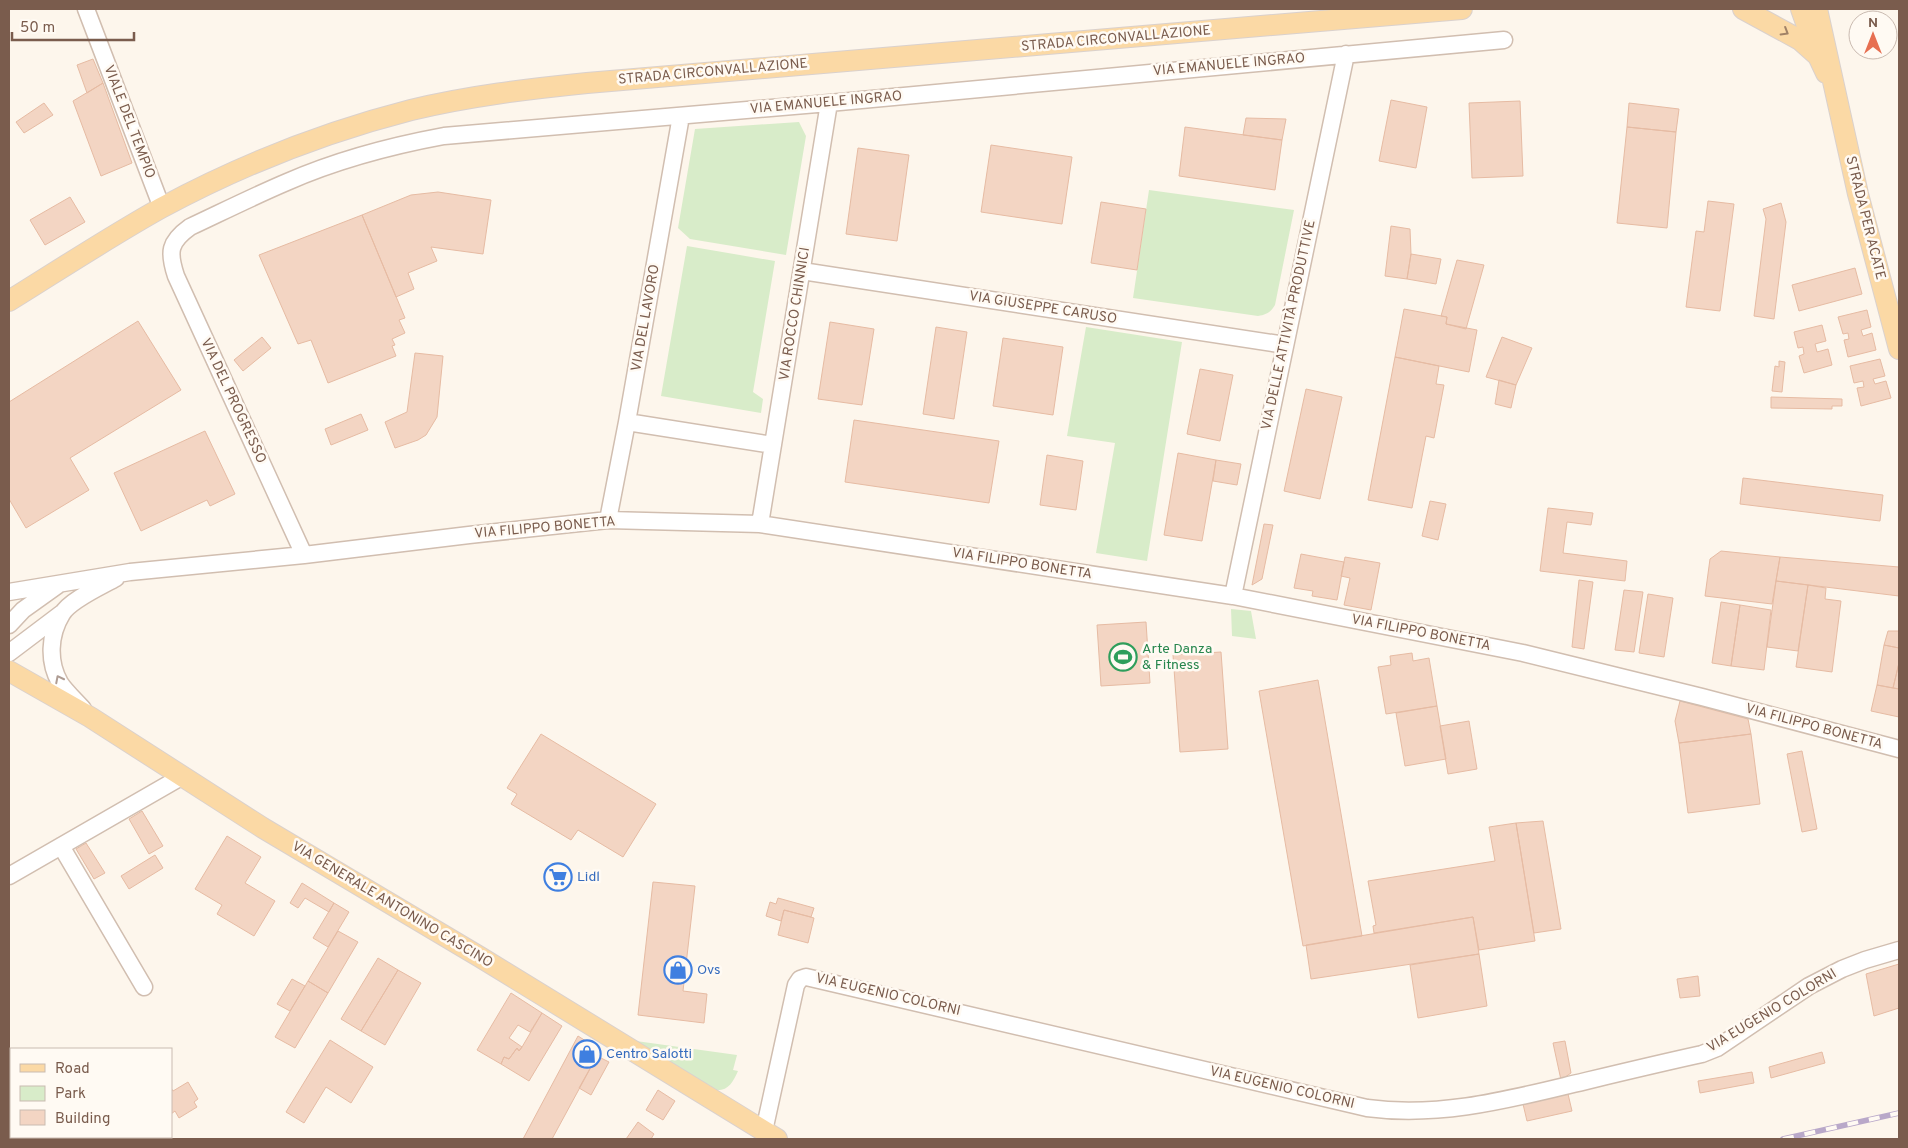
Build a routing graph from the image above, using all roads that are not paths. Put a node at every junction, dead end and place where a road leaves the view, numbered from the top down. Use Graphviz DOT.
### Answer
graph roads {
  1 [pos="86,9"];
  2 [pos="1462,9"];
  3 [pos="1742,9"];
  4 [pos="1801,9"];
  5 [pos="1817,9"];
  6 [pos="1829,9"];
  7 [pos="1824,34"];
  8 [pos="1504,40"];
  9 [pos="1346,54"];
  10 [pos="1818,56"];
  11 [pos="1833,86"];
  12 [pos="829,103"];
  13 [pos="681,116"];
  14 [pos="162,208"];
  15 [pos="172,245"];
  16 [pos="802,271"];
  17 [pos="9,301"];
  18 [pos="1285,345"];
  19 [pos="1899,349"];
  20 [pos="627,422"];
  21 [pos="773,445"];
  22 [pos="608,520"];
  23 [pos="760,524"];
  24 [pos="304,555"];
  25 [pos="130,572"];
  26 [pos="62,582"];
  27 [pos="9,592"];
  28 [pos="1233,596"];
  29 [pos="62,613"];
  30 [pos="9,625"];
  31 [pos="9,653"];
  32 [pos="9,671"];
  33 [pos="90,717"];
  34 [pos="1899,749"];
  35 [pos="181,777"];
  36 [pos="61,846"];
  37 [pos="9,876"];
  38 [pos="1899,950"];
  39 [pos="144,987"];
  40 [pos="770,1135"];
  1 -- 14 [label="street, VIALE DEL TEMPIO"];
  2 -- 14 [label="main road, STRADA CIRCONVALLAZIONE"];
  3 -- 10 [label="main road, one-way"];
  4 -- 10 [label="main road"];
  5 -- 7 [label="main road"];
  6 -- 7 [label="main road"];
  7 -- 11 [label="main road"];
  8 -- 9 [label="street, VIA EMANUELE INGRAO"];
  9 -- 12 [label="street, VIA EMANUELE INGRAO"];
  9 -- 18 [label="street, VIA DELLE ATTIVITÀ PRODUTTIVE"];
  10 -- 11 [label="main road"];
  11 -- 19 [label="main road, STRADA PER ACATE"];
  12 -- 13 [label="street, VIA EMANUELE INGRAO"];
  12 -- 16 [label="street, VIA ROCCO CHINNICI"];
  13 -- 15 [label="street, VIA EMANUELE INGRAO"];
  13 -- 20 [label="street, VIA DEL LAVORO"];
  14 -- 17 [label="main road, STRADA CIRCONVALLAZIONE"];
  15 -- 24 [label="street, VIA DEL PROGRESSO"];
  16 -- 18 [label="street, VIA GIUSEPPE CARUSO"];
  16 -- 21 [label="street, VIA ROCCO CHINNICI"];
  18 -- 28 [label="street, VIA DELLE ATTIVITÀ PRODUTTIVE"];
  20 -- 21 [label="street"];
  20 -- 22 [label="street, VIA DEL LAVORO"];
  21 -- 23 [label="street, VIA ROCCO CHINNICI"];
  22 -- 23 [label="street, VIA FILIPPO BONETTA"];
  22 -- 24 [label="street, VIA FILIPPO BONETTA"];
  23 -- 28 [label="street, VIA FILIPPO BONETTA"];
  24 -- 25 [label="street, VIA FILIPPO BONETTA"];
  25 -- 26 [label="street, VIA FILIPPO BONETTA"];
  25 -- 29 [label="street"];
  26 -- 27 [label="street, VIA FILIPPO BONETTA"];
  26 -- 30 [label="street"];
  28 -- 34 [label="street, VIA FILIPPO BONETTA"];
  29 -- 31 [label="street"];
  33 -- 29 [label="street, one-way"];
  32 -- 33 [label="main road, VIA GENERALE ANTONINO CASCINO"];
  33 -- 35 [label="main road, VIA GENERALE ANTONINO CASCINO"];
  35 -- 36 [label="street"];
  35 -- 40 [label="main road, VIA GENERALE ANTONINO CASCINO"];
  36 -- 37 [label="street"];
  36 -- 39 [label="street"];
  38 -- 40 [label="street, VIA EUGENIO COLORNI"];
}
